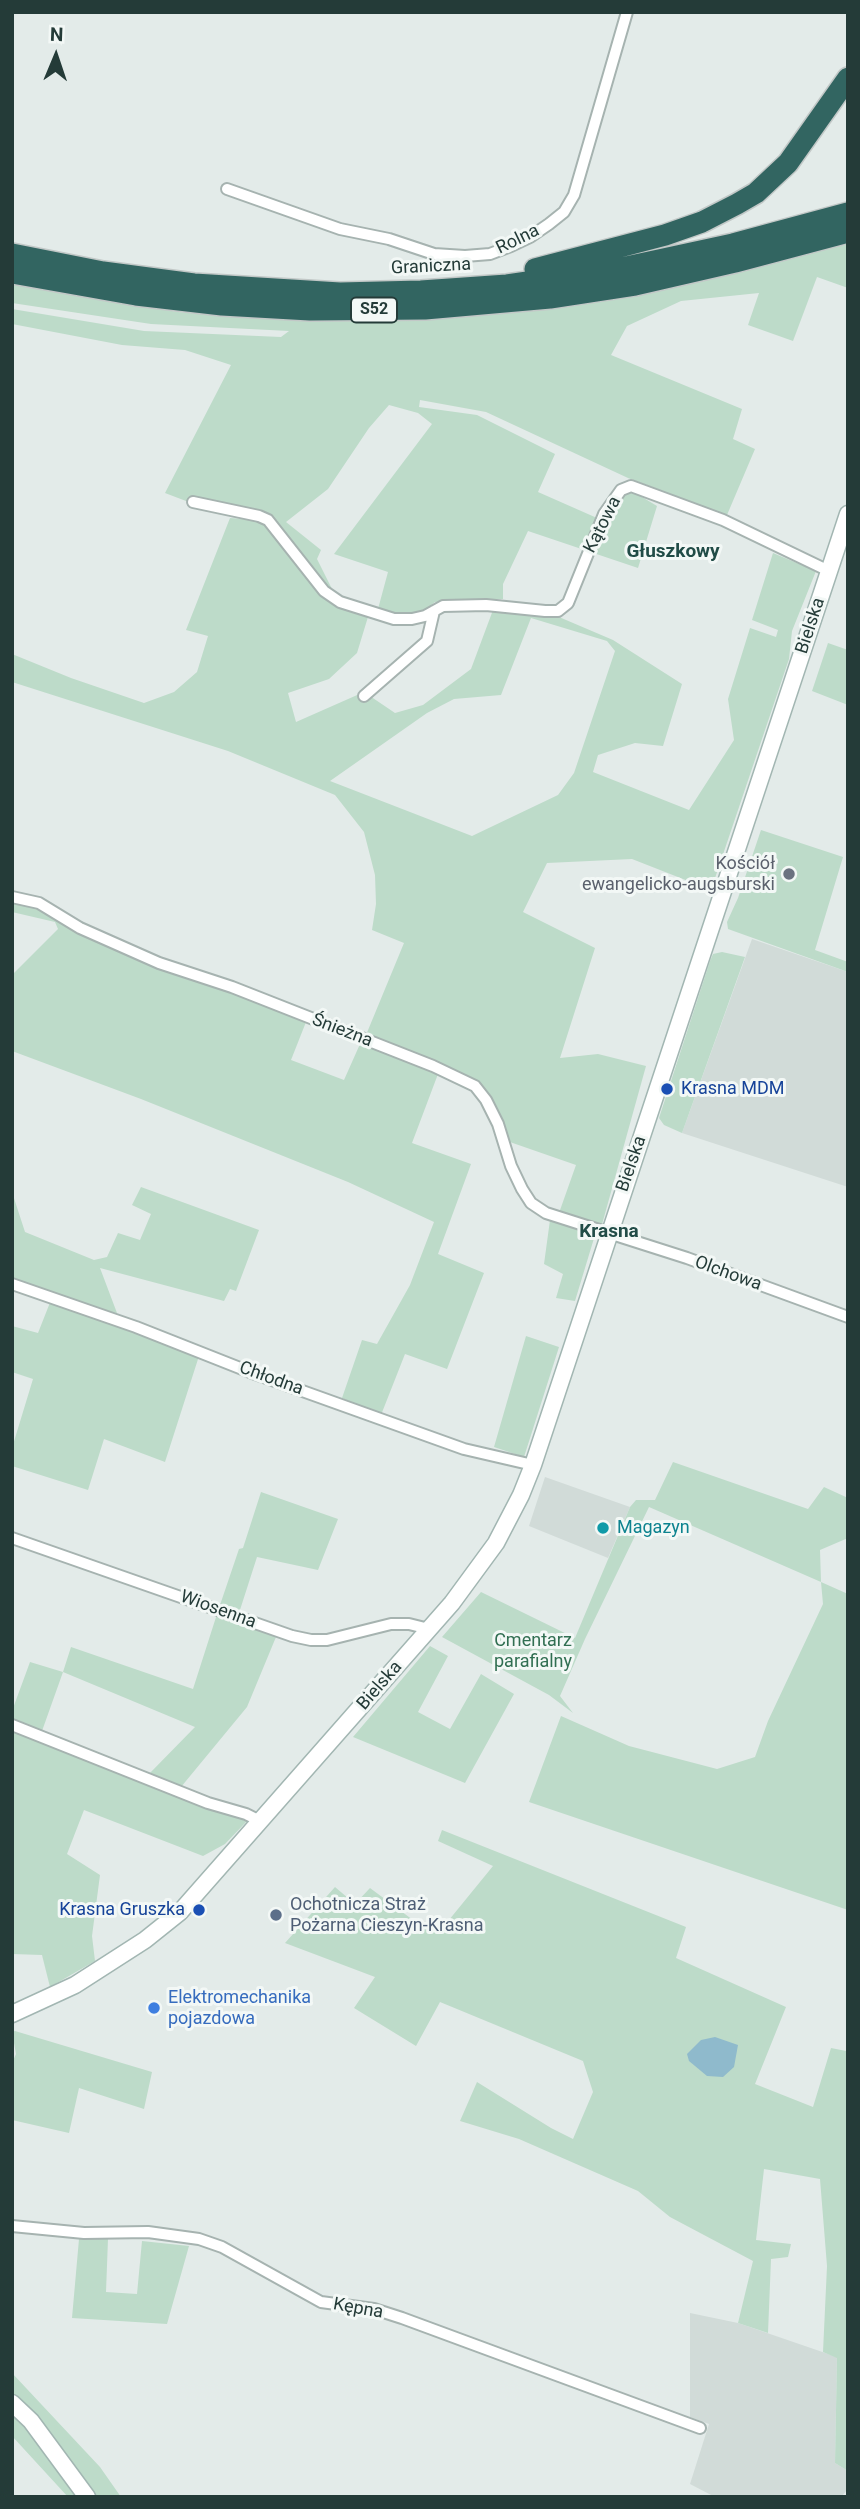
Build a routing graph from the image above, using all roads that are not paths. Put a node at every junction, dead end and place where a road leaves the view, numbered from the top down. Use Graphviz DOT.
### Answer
graph roads {
  1 [pos="627,12"];
  2 [pos="848,78"];
  3 [pos="227,189"];
  4 [pos="848,213"];
  5 [pos="848,232"];
  6 [pos="12,254"];
  7 [pos="12,272"];
  8 [pos="454,289"];
  9 [pos="193,502"];
  10 [pos="848,514"];
  11 [pos="829,571"];
  12 [pos="434,611"];
  13 [pos="365,696"];
  14 [pos="12,897"];
  15 [pos="608,1234"];
  16 [pos="12,1284"];
  17 [pos="848,1317"];
  18 [pos="533,1465"];
  19 [pos="12,1538"];
  20 [pos="429,1629"];
  21 [pos="12,1725"];
  22 [pos="260,1821"];
  23 [pos="12,2014"];
  24 [pos="12,2226"];
  25 [pos="12,2403"];
  26 [pos="700,2428"];
  27 [pos="87,2497"];
  1 -- 3 [label="street, Rolna"];
  2 -- 8 [label="highway"];
  4 -- 8 [label="highway, Graniczna / S52"];
  5 -- 7 [label="highway, S52"];
  6 -- 8 [label="highway, Graniczna / S52"];
  9 -- 12 [label="street, Kątowa"];
  10 -- 11 [label="street, Bielska"];
  11 -- 12 [label="street, Kątowa"];
  11 -- 15 [label="street, Bielska"];
  12 -- 13 [label="street"];
  14 -- 15 [label="street, Śnieżna"];
  15 -- 17 [label="street, Olchowa"];
  15 -- 18 [label="street, Bielska"];
  16 -- 18 [label="street, Chłodna"];
  18 -- 20 [label="street, Bielska"];
  19 -- 20 [label="street, Wiosenna"];
  20 -- 22 [label="street, Bielska"];
  21 -- 22 [label="street"];
  22 -- 23 [label="street, Bielska"];
  24 -- 26 [label="street, Kępna"];
  25 -- 27 [label="street"];
}
